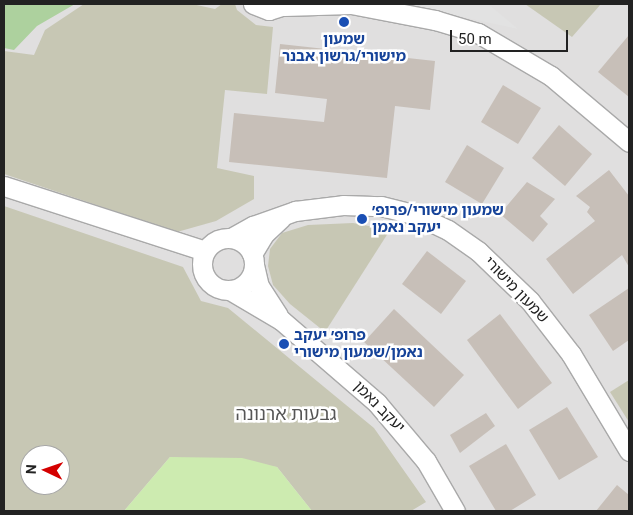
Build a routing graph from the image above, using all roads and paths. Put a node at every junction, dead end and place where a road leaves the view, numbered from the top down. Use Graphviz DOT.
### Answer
graph roads {
  1 [pos="252,4"];
  2 [pos="350,4"];
  3 [pos="286,5"];
  4 [pos="629,142"];
  5 [pos="4,186"];
  6 [pos="286,214"];
  7 [pos="232,238"];
  8 [pos="205,251"];
  9 [pos="253,259"];
  10 [pos="230,290"];
  11 [pos="281,320"];
  12 [pos="629,452"];
  13 [pos="455,511"];
  1 -- 3 [label="street"];
  2 -- 3 [label="street"];
  2 -- 4 [label="street"];
  5 -- 8 [label="street"];
  6 -- 7 [label="street, שמעון מישורי"];
  6 -- 9 [label="street"];
  6 -- 12 [label="street, שמעון מישורי"];
  7 -- 8 [label="street"];
  7 -- 9 [label="street"];
  8 -- 10 [label="street"];
  9 -- 10 [label="street"];
  9 -- 11 [label="street, יעקב נאמן"];
  10 -- 11 [label="street, יעקב נאמן"];
  11 -- 13 [label="street, יעקב נאמן"];
}
